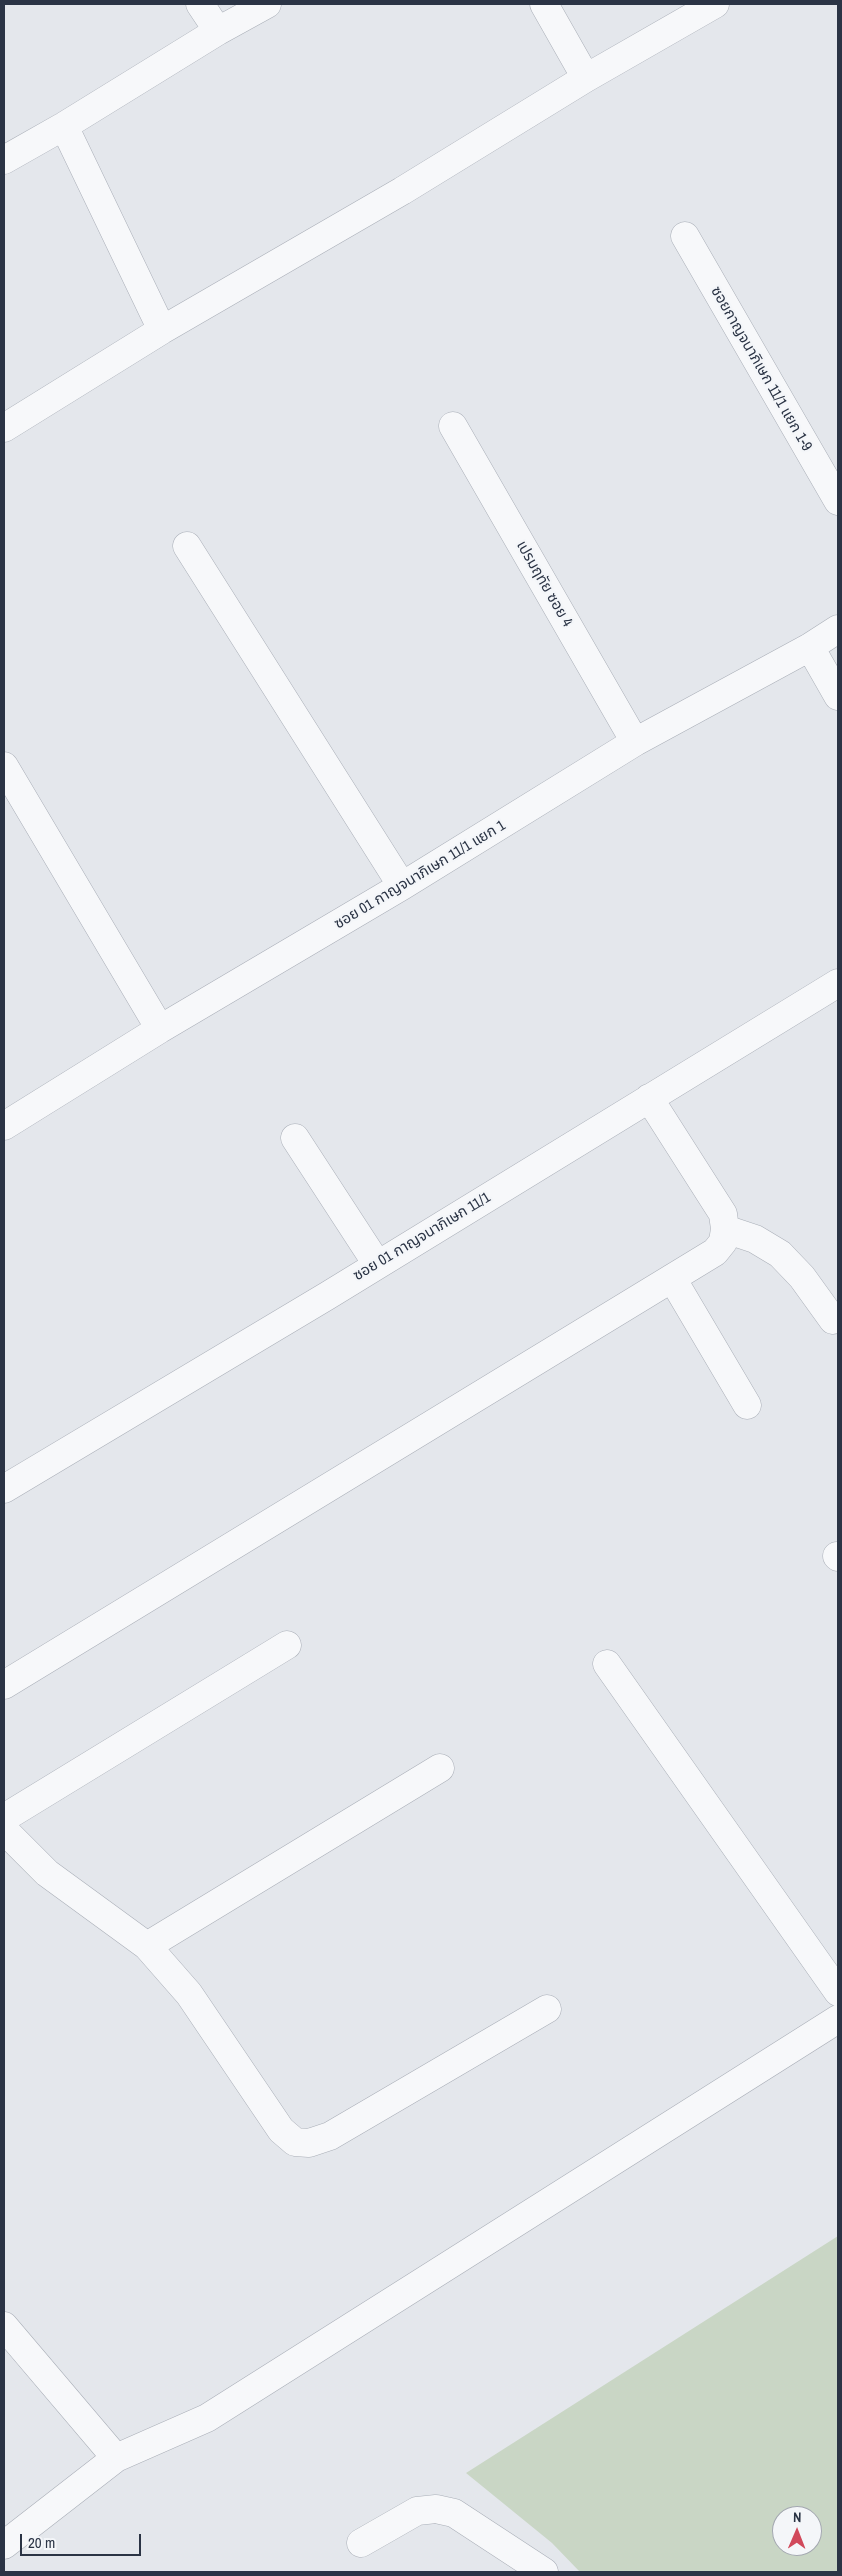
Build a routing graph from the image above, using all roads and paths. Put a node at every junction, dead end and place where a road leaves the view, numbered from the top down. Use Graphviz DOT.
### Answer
graph roads {
  1 [pos="200,4"];
  2 [pos="267,4"];
  3 [pos="544,4"];
  4 [pos="716,4"];
  5 [pos="218,30"];
  6 [pos="586,78"];
  7 [pos="64,126"];
  8 [pos="4,160"];
  9 [pos="685,236"];
  10 [pos="162,330"];
  11 [pos="453,426"];
  12 [pos="4,428"];
  13 [pos="838,501"];
  14 [pos="187,546"];
  15 [pos="838,629"];
  16 [pos="810,647"];
  17 [pos="838,696"];
  18 [pos="635,742"];
  19 [pos="4,766"];
  20 [pos="402,886"];
  21 [pos="838,983"];
  22 [pos="160,1030"];
  23 [pos="649,1098"];
  24 [pos="4,1126"];
  25 [pos="295,1138"];
  26 [pos="725,1229"];
  27 [pos="377,1264"];
  28 [pos="672,1278"];
  29 [pos="833,1320"];
  30 [pos="747,1405"];
  31 [pos="4,1489"];
  32 [pos="287,1644"];
  33 [pos="607,1664"];
  34 [pos="4,1685"];
  35 [pos="440,1768"];
  36 [pos="4,1818"];
  37 [pos="4,1830"];
  38 [pos="147,1946"];
  39 [pos="838,1992"];
  40 [pos="547,2009"];
  41 [pos="838,2019"];
  42 [pos="4,2326"];
  43 [pos="116,2458"];
  44 [pos="361,2543"];
  45 [pos="4,2545"];
  46 [pos="544,2572"];
  1 -- 5 [label="street"];
  2 -- 5 [label="street"];
  3 -- 6 [label="street"];
  4 -- 6 [label="street"];
  5 -- 7 [label="street"];
  6 -- 10 [label="street"];
  7 -- 8 [label="street"];
  7 -- 10 [label="street"];
  9 -- 13 [label="street, ซอยกาญจนาภิเษก 11/1 แยก 1-9"];
  10 -- 12 [label="street"];
  11 -- 18 [label="street, เปรมฤทัย ซอย 4"];
  14 -- 20 [label="street"];
  15 -- 16 [label="street, ซอย 01 กาญจนาภิเษก 11/1 แยก 1"];
  16 -- 17 [label="street"];
  16 -- 18 [label="street, ซอย 01 กาญจนาภิเษก 11/1 แยก 1"];
  18 -- 20 [label="street, ซอย 01 กาญจนาภิเษก 11/1 แยก 1"];
  19 -- 22 [label="street"];
  20 -- 22 [label="street, ซอย 01 กาญจนาภิเษก 11/1 แยก 1"];
  21 -- 23 [label="street, ซอย 01 กาญจนาภิเษก 11/1"];
  22 -- 24 [label="street, ซอย 01 กาญจนาภิเษก 11/1 แยก 1"];
  23 -- 26 [label="street"];
  23 -- 27 [label="street, ซอย 01 กาญจนาภิเษก 11/1"];
  25 -- 27 [label="street"];
  26 -- 28 [label="street"];
  26 -- 29 [label="street"];
  27 -- 31 [label="street, ซอย 01 กาญจนาภิเษก 11/1"];
  28 -- 30 [label="street"];
  28 -- 34 [label="street"];
  32 -- 36 [label="street"];
  33 -- 39 [label="street"];
  35 -- 38 [label="street"];
  37 -- 38 [label="street"];
  38 -- 40 [label="street"];
  41 -- 43 [label="street"];
  42 -- 43 [label="street"];
  43 -- 45 [label="street"];
  44 -- 46 [label="street"];
}
